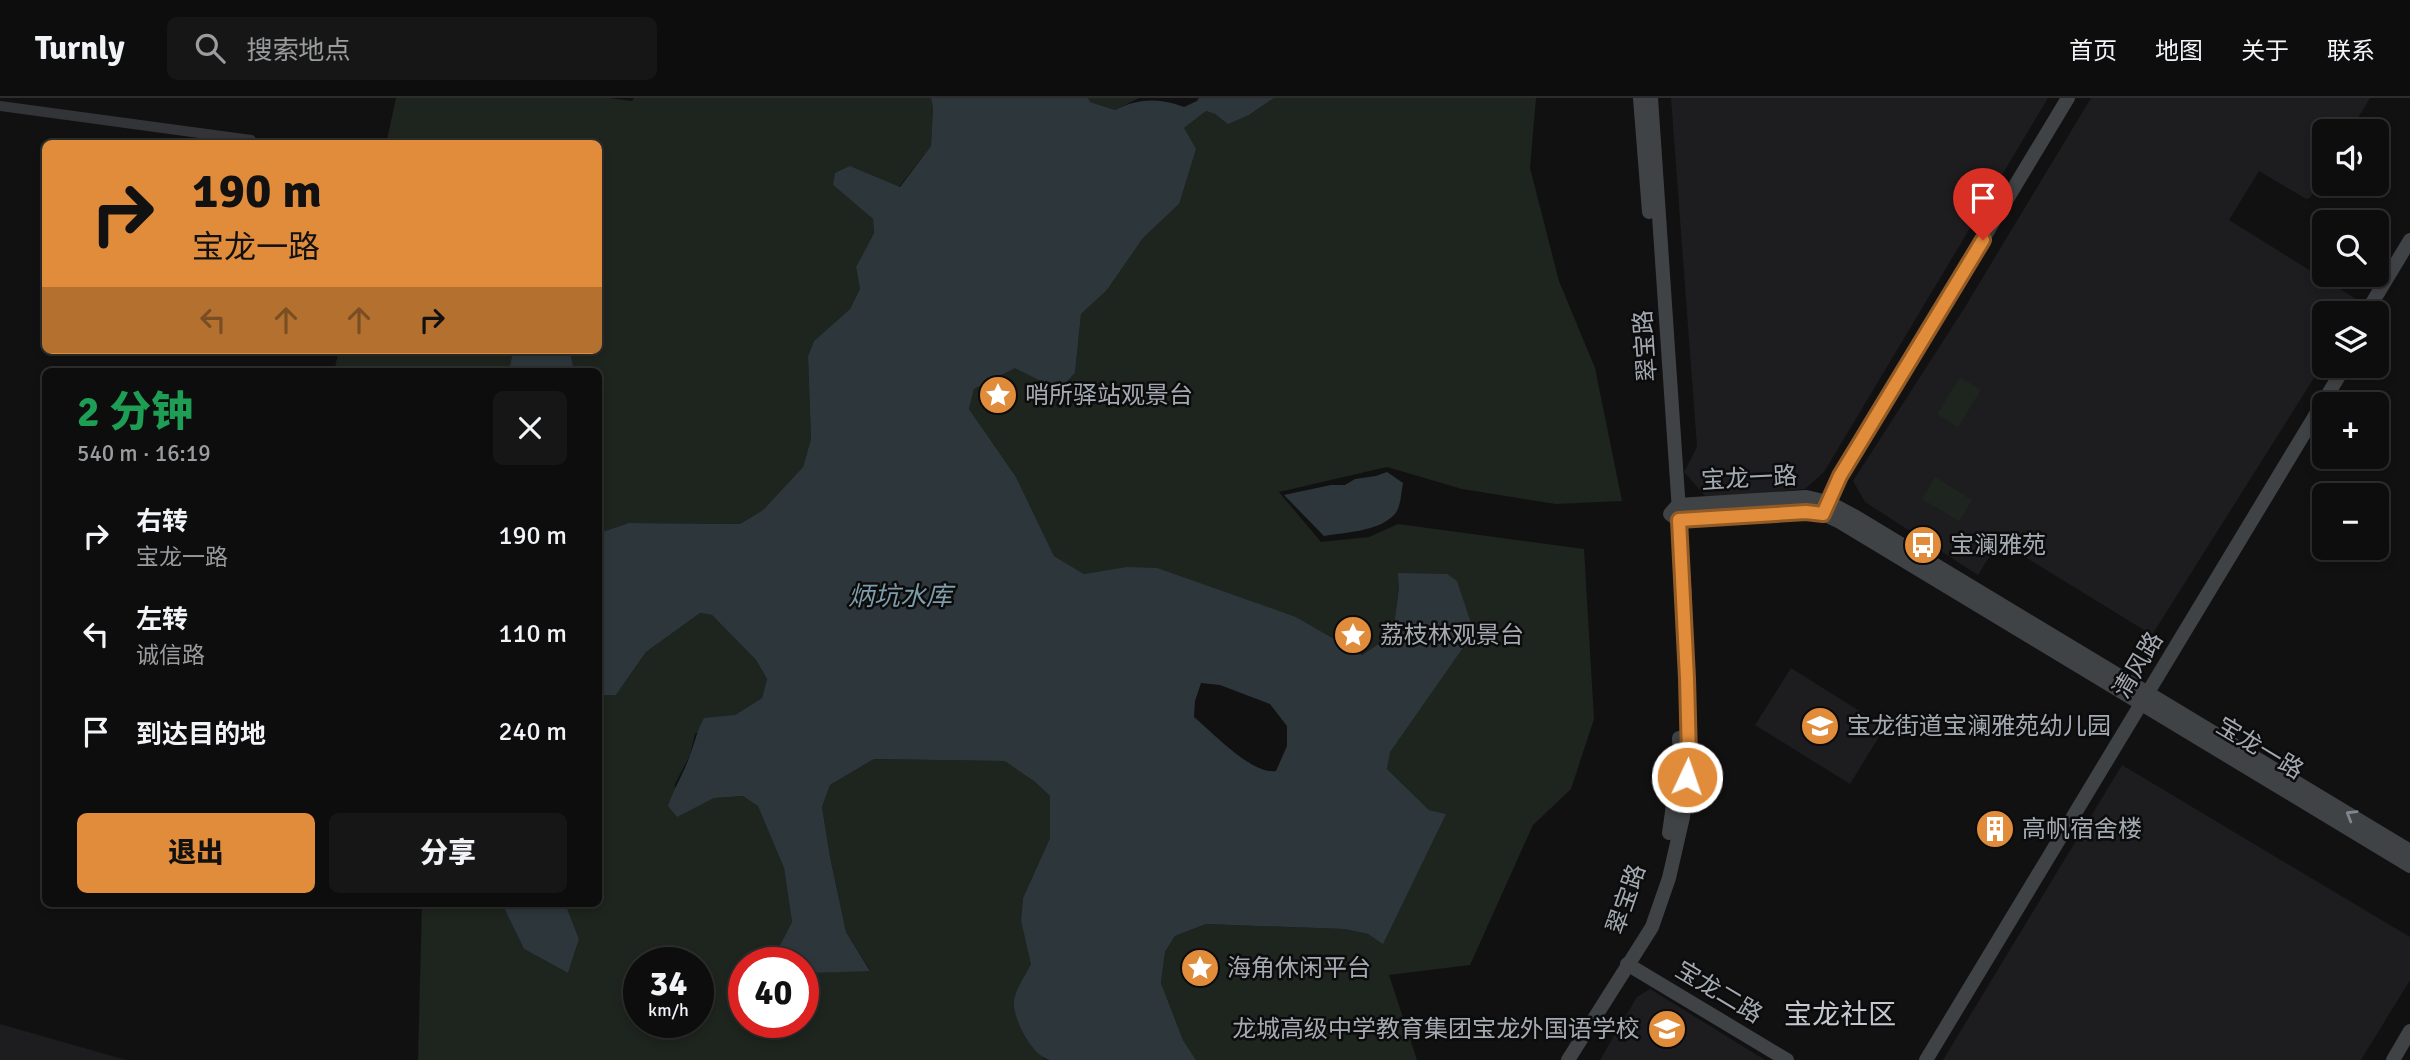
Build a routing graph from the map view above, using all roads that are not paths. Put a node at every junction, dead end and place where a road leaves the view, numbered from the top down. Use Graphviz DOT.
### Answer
graph roads {
  1 [pos="1640,98"];
  2 [pos="1651,98"];
  3 [pos="2068,98"];
  4 [pos="0,106"];
  5 [pos="251,140"];
  6 [pos="2410,240"];
  7 [pos="2410,259"];
  8 [pos="2373,301"];
  9 [pos="2384,301"];
  10 [pos="2327,378"];
  11 [pos="2338,378"];
  12 [pos="1826,508"];
  13 [pos="1676,513"];
  14 [pos="2141,695"];
  15 [pos="2410,851"];
  16 [pos="2410,866"];
  17 [pos="1627,964"];
  18 [pos="2410,1031"];
  19 [pos="1568,1060"];
  20 [pos="1787,1060"];
  21 [pos="1915,1060"];
  22 [pos="1926,1060"];
  23 [pos="2393,1060"];
  1 -- 13 [label="street, 翠宝路"];
  2 -- 13 [label="street, 翠宝路"];
  3 -- 12 [label="street"];
  4 -- 5 [label="street"];
  6 -- 8 [label="street"];
  7 -- 9 [label="street"];
  10 -- 14 [label="street, 清风路"];
  11 -- 14 [label="street, 清风路"];
  12 -- 13 [label="street, 宝龙一路"];
  12 -- 14 [label="street, 宝龙一路"];
  13 -- 17 [label="street, 翠宝路"];
  15 -- 14 [label="street, 宝龙一路, one-way"];
  14 -- 16 [label="street, 宝龙一路"];
  14 -- 21 [label="street, 清风路"];
  14 -- 22 [label="street, 清风路"];
  17 -- 19 [label="street, 翠宝路"];
  17 -- 20 [label="street, 宝龙二路"];
  18 -- 23 [label="street"];
}
